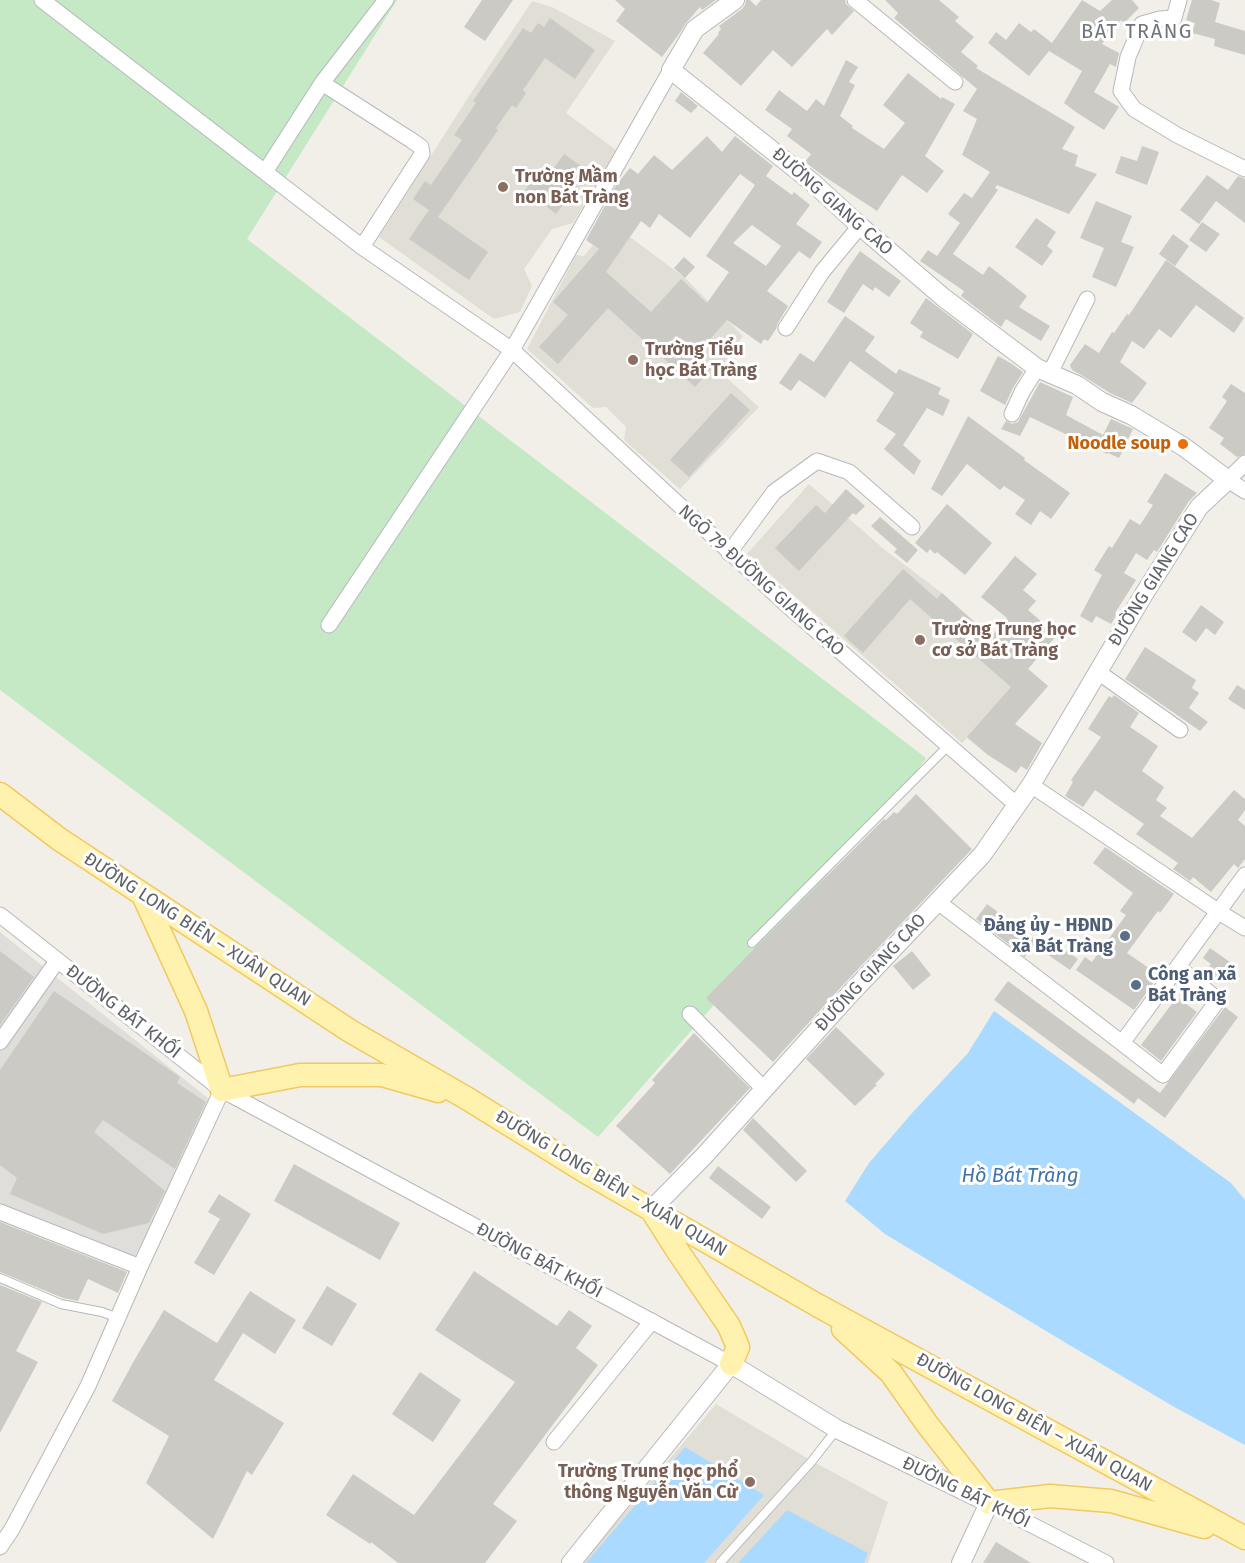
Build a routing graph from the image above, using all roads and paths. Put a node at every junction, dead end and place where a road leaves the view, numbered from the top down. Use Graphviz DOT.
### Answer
graph roads {
  1 [pos="42,0"];
  2 [pos="386,0"];
  3 [pos="735,0"];
  4 [pos="855,0"];
  5 [pos="1179,0"];
  6 [pos="671,70"];
  7 [pos="955,82"];
  8 [pos="322,83"];
  9 [pos="1241,167"];
  10 [pos="265,172"];
  11 [pos="860,226"];
  12 [pos="362,247"];
  13 [pos="1087,299"];
  14 [pos="786,328"];
  15 [pos="512,350"];
  16 [pos="1044,370"];
  17 [pos="1012,414"];
  18 [pos="1245,463"];
  19 [pos="1228,480"];
  20 [pos="1245,491"];
  21 [pos="912,527"];
  22 [pos="729,553"];
  23 [pos="329,625"];
  24 [pos="1098,672"];
  25 [pos="1180,730"];
  26 [pos="948,746"];
  27 [pos="1031,784"];
  28 [pos="0,794"];
  29 [pos="1017,805"];
  30 [pos="1245,875"];
  31 [pos="143,895"];
  32 [pos="938,902"];
  33 [pos="1219,912"];
  34 [pos="0,915"];
  35 [pos="1245,928"];
  36 [pos="752,944"];
  37 [pos="57,961"];
  38 [pos="1178,967"];
  39 [pos="690,1014"];
  40 [pos="0,1042"];
  41 [pos="1122,1043"];
  42 [pos="764,1089"];
  43 [pos="222,1090"];
  44 [pos="468,1099"];
  45 [pos="652,1209"];
  46 [pos="0,1212"];
  47 [pos="140,1267"];
  48 [pos="0,1278"];
  49 [pos="818,1305"];
  50 [pos="118,1318"];
  51 [pos="652,1321"];
  52 [pos="731,1364"];
  53 [pos="837,1430"];
  54 [pos="554,1442"];
  55 [pos="989,1503"];
  56 [pos="1245,1539"];
  57 [pos="0,1547"];
  58 [pos="571,1563"];
  59 [pos="720,1563"];
  60 [pos="961,1563"];
  61 [pos="1106,1563"];
  1 -- 10 [label="street, NGÕ 79 ĐƯỜNG GIANG CAO"];
  2 -- 8 [label="street"];
  3 -- 6 [label="street"];
  4 -- 7 [label="street"];
  5 -- 9 [label="street"];
  6 -- 11 [label="street, ĐƯỜNG GIANG CAO"];
  6 -- 15 [label="street"];
  8 -- 10 [label="street"];
  8 -- 12 [label="street"];
  10 -- 12 [label="street, NGÕ 79 ĐƯỜNG GIANG CAO"];
  11 -- 14 [label="street"];
  11 -- 16 [label="street, ĐƯỜNG GIANG CAO"];
  12 -- 15 [label="street, NGÕ 79 ĐƯỜNG GIANG CAO"];
  13 -- 16 [label="street"];
  15 -- 22 [label="street, NGÕ 79 ĐƯỜNG GIANG CAO"];
  15 -- 23 [label="street"];
  16 -- 17 [label="street"];
  16 -- 19 [label="street, ĐƯỜNG GIANG CAO"];
  18 -- 19 [label="street"];
  19 -- 20 [label="street"];
  19 -- 24 [label="street, ĐƯỜNG GIANG CAO"];
  21 -- 22 [label="street"];
  22 -- 26 [label="street, NGÕ 79 ĐƯỜNG GIANG CAO"];
  24 -- 25 [label="street"];
  24 -- 27 [label="street, ĐƯỜNG GIANG CAO"];
  26 -- 29 [label="street, NGÕ 79 ĐƯỜNG GIANG CAO"];
  26 -- 36 [label="lane"];
  27 -- 29 [label="street, ĐƯỜNG GIANG CAO"];
  27 -- 33 [label="street"];
  28 -- 31 [label="main road, ĐƯỜNG LONG BIÊN – XUÂN QUAN"];
  29 -- 32 [label="street, ĐƯỜNG GIANG CAO"];
  30 -- 33 [label="street"];
  31 -- 43 [label="main road"];
  31 -- 44 [label="main road, ĐƯỜNG LONG BIÊN – XUÂN QUAN"];
  32 -- 41 [label="street"];
  32 -- 42 [label="street, ĐƯỜNG GIANG CAO"];
  33 -- 35 [label="street"];
  33 -- 38 [label="street"];
  34 -- 37 [label="street, ĐƯỜNG BÁT KHỐI"];
  37 -- 40 [label="street"];
  37 -- 43 [label="street, ĐƯỜNG BÁT KHỐI"];
  38 -- 41 [label="street"];
  38 -- 41 [label="street"];
  39 -- 42 [label="street"];
  42 -- 45 [label="street, ĐƯỜNG GIANG CAO"];
  43 -- 44 [label="main road"];
  43 -- 47 [label="street"];
  43 -- 51 [label="street, ĐƯỜNG BÁT KHỐI"];
  44 -- 45 [label="main road, ĐƯỜNG LONG BIÊN – XUÂN QUAN"];
  45 -- 49 [label="main road, ĐƯỜNG LONG BIÊN – XUÂN QUAN"];
  45 -- 52 [label="main road"];
  46 -- 47 [label="street"];
  47 -- 50 [label="street"];
  48 -- 50 [label="lane"];
  49 -- 55 [label="main road"];
  49 -- 56 [label="main road, ĐƯỜNG LONG BIÊN – XUÂN QUAN"];
  50 -- 57 [label="street"];
  51 -- 52 [label="street, ĐƯỜNG BÁT KHỐI"];
  51 -- 54 [label="street"];
  52 -- 53 [label="street, ĐƯỜNG BÁT KHỐI"];
  52 -- 58 [label="street"];
  53 -- 55 [label="street, ĐƯỜNG BÁT KHỐI"];
  53 -- 59 [label="lane"];
  55 -- 56 [label="main road"];
  55 -- 60 [label="street"];
  55 -- 61 [label="street, ĐƯỜNG BÁT KHỐI"];
}
